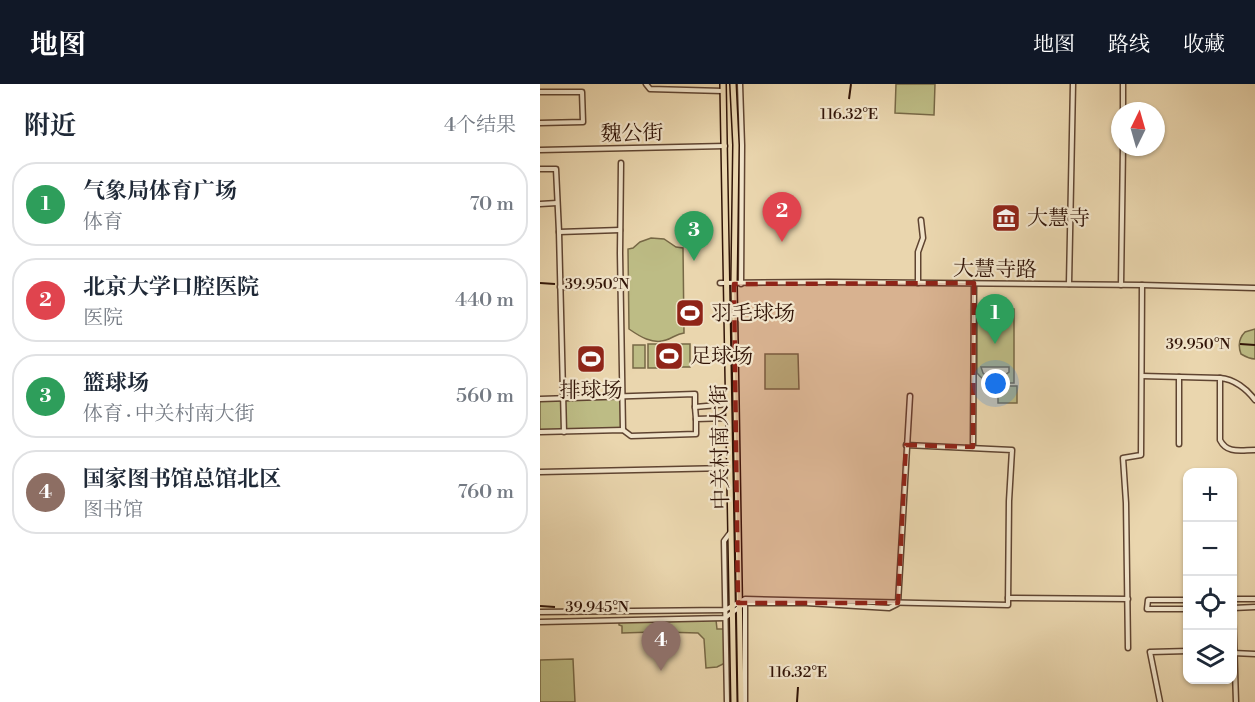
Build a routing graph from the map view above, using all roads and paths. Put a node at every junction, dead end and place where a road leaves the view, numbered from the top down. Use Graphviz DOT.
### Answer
graph roads {
  1 [pos="646,84"];
  2 [pos="723,84"];
  3 [pos="733,84"];
  4 [pos="740,84"];
  5 [pos="1073,84"];
  6 [pos="1123,84"];
  7 [pos="723,91"];
  8 [pos="540,92"];
  9 [pos="1123,102"];
  10 [pos="540,123"];
  11 [pos="725,146"];
  12 [pos="540,150"];
  13 [pos="1123,156"];
  14 [pos="621,163"];
  15 [pos="540,169"];
  16 [pos="558,203"];
  17 [pos="540,204"];
  18 [pos="921,220"];
  19 [pos="620,231"];
  20 [pos="559,232"];
  21 [pos="720,283"];
  22 [pos="727,283"];
  23 [pos="918,283"];
  24 [pos="974,283"];
  25 [pos="737,284"];
  26 [pos="621,285"];
  27 [pos="1069,285"];
  28 [pos="1121,285"];
  29 [pos="1143,285"];
  30 [pos="560,287"];
  31 [pos="1255,288"];
  32 [pos="1142,376"];
  33 [pos="1179,377"];
  34 [pos="1220,378"];
  35 [pos="623,396"];
  36 [pos="910,396"];
  37 [pos="562,398"];
  38 [pos="540,399"];
  39 [pos="1255,400"];
  40 [pos="729,404"];
  41 [pos="695,407"];
  42 [pos="729,418"];
  43 [pos="696,419"];
  44 [pos="623,430"];
  45 [pos="540,432"];
  46 [pos="564,432"];
  47 [pos="906,444"];
  48 [pos="1179,444"];
  49 [pos="974,447"];
  50 [pos="1255,450"];
  51 [pos="729,468"];
  52 [pos="540,472"];
  53 [pos="730,532"];
  54 [pos="1008,598"];
  55 [pos="1255,598"];
  56 [pos="1128,599"];
  57 [pos="1237,599"];
  58 [pos="1183,600"];
  59 [pos="741,603"];
  60 [pos="898,603"];
  61 [pos="1255,607"];
  62 [pos="1237,608"];
  63 [pos="732,609"];
  64 [pos="1183,609"];
  65 [pos="725,610"];
  66 [pos="540,612"];
  67 [pos="725,618"];
  68 [pos="540,622"];
  69 [pos="1128,648"];
  70 [pos="1183,651"];
  71 [pos="1237,653"];
  72 [pos="1255,654"];
  73 [pos="1235,684"];
  74 [pos="727,702"];
  75 [pos="734,702"];
  76 [pos="744,702"];
  77 [pos="1160,702"];
  78 [pos="1236,702"];
  1 -- 7 [label="street"];
  2 -- 7 [label="main road, 中关村南大街"];
  3 -- 25 [label="main road, 中关村南大街"];
  4 -- 25 [label="street, 中关村南大街"];
  5 -- 27 [label="street"];
  6 -- 9 [label="street"];
  7 -- 11 [label="main road, 中关村南大街"];
  8 -- 10 [label="street"];
  11 -- 12 [label="street, 魏公街"];
  11 -- 22 [label="main road, 中关村南大街"];
  13 -- 28 [label="street"];
  14 -- 19 [label="street"];
  15 -- 16 [label="street"];
  16 -- 17 [label="street"];
  16 -- 20 [label="street"];
  18 -- 23 [label="street"];
  19 -- 20 [label="street"];
  19 -- 26 [label="street"];
  20 -- 30 [label="street"];
  21 -- 22 [label="street, 大慧寺路"];
  22 -- 25 [label="street, 大慧寺路"];
  22 -- 40 [label="main road, 中关村南大街"];
  23 -- 24 [label="street, 大慧寺路"];
  23 -- 25 [label="street, 大慧寺路"];
  24 -- 27 [label="street, 大慧寺路"];
  24 -- 49 [label="street"];
  25 -- 59 [label="main road, 中关村南大街"];
  26 -- 30 [label="street"];
  26 -- 35 [label="street"];
  27 -- 28 [label="street, 大慧寺路"];
  28 -- 29 [label="street, 大慧寺路"];
  29 -- 31 [label="street, 大慧寺路"];
  29 -- 32 [label="street"];
  30 -- 37 [label="street"];
  32 -- 33 [label="street"];
  32 -- 56 [label="street"];
  33 -- 34 [label="street"];
  33 -- 48 [label="street"];
  34 -- 39 [label="street"];
  34 -- 50 [label="street"];
  35 -- 37 [label="street"];
  35 -- 41 [label="street"];
  35 -- 44 [label="street"];
  36 -- 47 [label="street"];
  37 -- 38 [label="street"];
  37 -- 46 [label="street"];
  40 -- 41 [label="street"];
  40 -- 42 [label="main road, 中关村南大街"];
  41 -- 43 [label="street"];
  42 -- 43 [label="street"];
  42 -- 51 [label="main road, 中关村南大街"];
  43 -- 44 [label="street"];
  44 -- 46 [label="street"];
  45 -- 46 [label="street"];
  47 -- 49 [label="street"];
  47 -- 60 [label="street"];
  49 -- 54 [label="street"];
  51 -- 52 [label="street"];
  51 -- 53 [label="main road, 中关村南大街"];
  53 -- 63 [label="main road, 中关村南大街"];
  53 -- 65 [label="street, 中关村南大街"];
  54 -- 56 [label="street"];
  54 -- 60 [label="street"];
  55 -- 57 [label="street"];
  56 -- 69 [label="street"];
  58 -- 64 [label="street"];
  59 -- 60 [label="street"];
  59 -- 63 [label="street"];
  59 -- 76 [label="street, 中关村南大街"];
  59 -- 76 [label="main road, 中关村南大街"];
  61 -- 62 [label="street"];
  63 -- 65 [label="street"];
  63 -- 67 [label="street"];
  63 -- 75 [label="main road, 中关村南大街"];
  65 -- 66 [label="street"];
  65 -- 67 [label="street, 中关村南大街"];
  67 -- 68 [label="street"];
  67 -- 74 [label="street, 中关村南大街"];
  70 -- 77 [label="street"];
  71 -- 72 [label="street"];
  73 -- 78 [label="street"];
}
